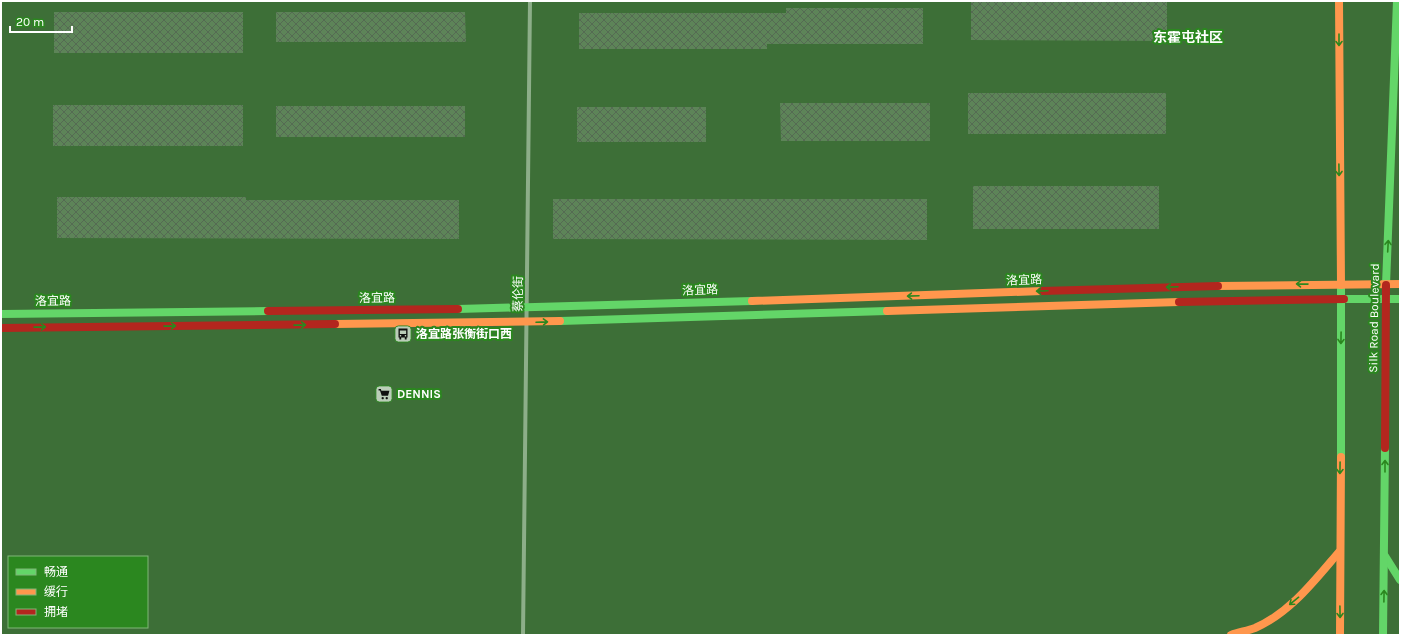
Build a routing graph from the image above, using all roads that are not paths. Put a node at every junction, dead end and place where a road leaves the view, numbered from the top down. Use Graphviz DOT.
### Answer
graph roads {
  1 [pos="530,1"];
  2 [pos="1338,1"];
  3 [pos="1397,1"];
  4 [pos="1386,284"];
  5 [pos="1400,284"];
  6 [pos="1341,285"];
  7 [pos="1341,299"];
  8 [pos="1386,299"];
  9 [pos="1400,299"];
  10 [pos="528,308"];
  11 [pos="1,314"];
  12 [pos="528,322"];
  13 [pos="1,328"];
  14 [pos="1339,552"];
  15 [pos="1385,556"];
  16 [pos="1400,580"];
  17 [pos="523,635"];
  18 [pos="1231,635"];
  19 [pos="1340,635"];
  20 [pos="1383,635"];
  1 -- 10 [label="street, 蔡伦街"];
  2 -- 6 [label="main road, one-way"];
  4 -- 3 [label="main road, Silk Road Boulevard, one-way"];
  4 -- 5 [label="main road, 洛宜路"];
  4 -- 6 [label="main road, 洛宜路"];
  4 -- 8 [label="main road, Silk Road Boulevard"];
  6 -- 7 [label="main road"];
  6 -- 10 [label="main road, 洛宜路, one-way"];
  7 -- 8 [label="main road"];
  12 -- 7 [label="main road, one-way"];
  7 -- 14 [label="main road, one-way"];
  8 -- 9 [label="main road"];
  15 -- 8 [label="main road, Silk Road Boulevard, one-way"];
  10 -- 11 [label="main road, 洛宜路"];
  10 -- 12 [label="street, 蔡伦街"];
  13 -- 12 [label="main road, one-way"];
  12 -- 17 [label="street, 蔡伦街"];
  14 -- 18 [label="main road, one-way"];
  14 -- 19 [label="main road, one-way"];
  15 -- 16 [label="main road"];
  20 -- 15 [label="main road, Silk Road Boulevard, one-way"];
}
